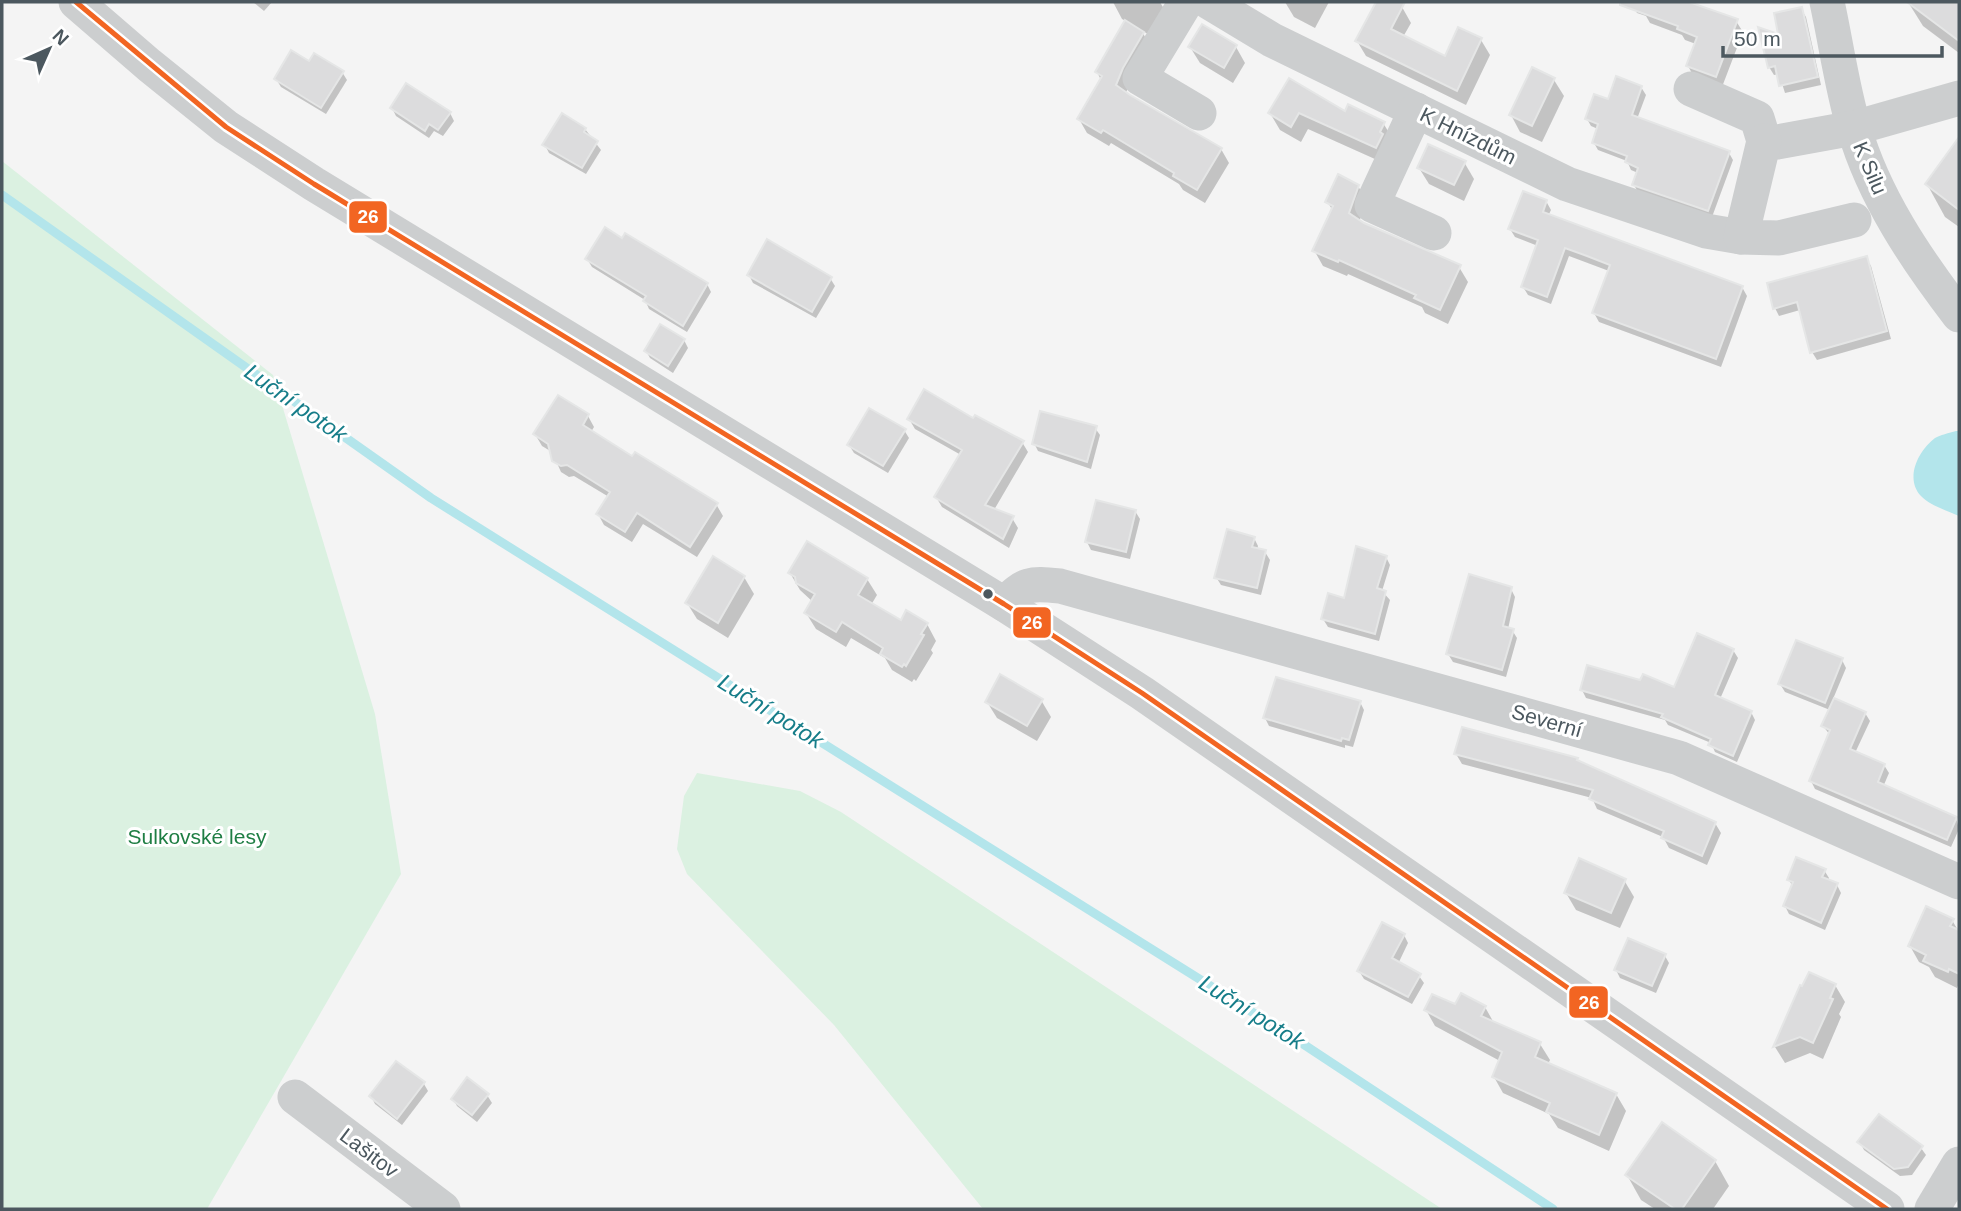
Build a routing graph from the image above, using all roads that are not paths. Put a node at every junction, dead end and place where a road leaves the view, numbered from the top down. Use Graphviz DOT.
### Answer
graph roads {
  1 [pos="76,2"];
  2 [pos="1186,2"];
  3 [pos="1209,2"];
  4 [pos="1827,2"];
  5 [pos="1690,89"];
  6 [pos="1959,98"];
  7 [pos="1416,110"];
  8 [pos="1199,113"];
  9 [pos="1854,128"];
  10 [pos="1763,141"];
  11 [pos="1854,220"];
  12 [pos="1434,233"];
  13 [pos="1741,237"];
  14 [pos="1959,315"];
  15 [pos="1003,604"];
  16 [pos="1959,882"];
  17 [pos="295,1097"];
  18 [pos="1959,1164"];
  19 [pos="443,1209"];
  20 [pos="1887,1209"];
  21 [pos="1932,1209"];
  1 -- 15 [label="street"];
  2 -- 8 [label="street"];
  3 -- 7 [label="street, K Hnízdům"];
  4 -- 9 [label="street, K Silu"];
  5 -- 10 [label="street"];
  6 -- 9 [label="street"];
  7 -- 12 [label="street"];
  7 -- 13 [label="street, K Hnízdům"];
  9 -- 10 [label="street"];
  9 -- 14 [label="street, K Silu"];
  10 -- 13 [label="street"];
  11 -- 13 [label="street, K Hnízdům"];
  15 -- 16 [label="street, Severní"];
  15 -- 20 [label="street"];
  17 -- 19 [label="street, Lašitov"];
  18 -- 21 [label="street"];
}
